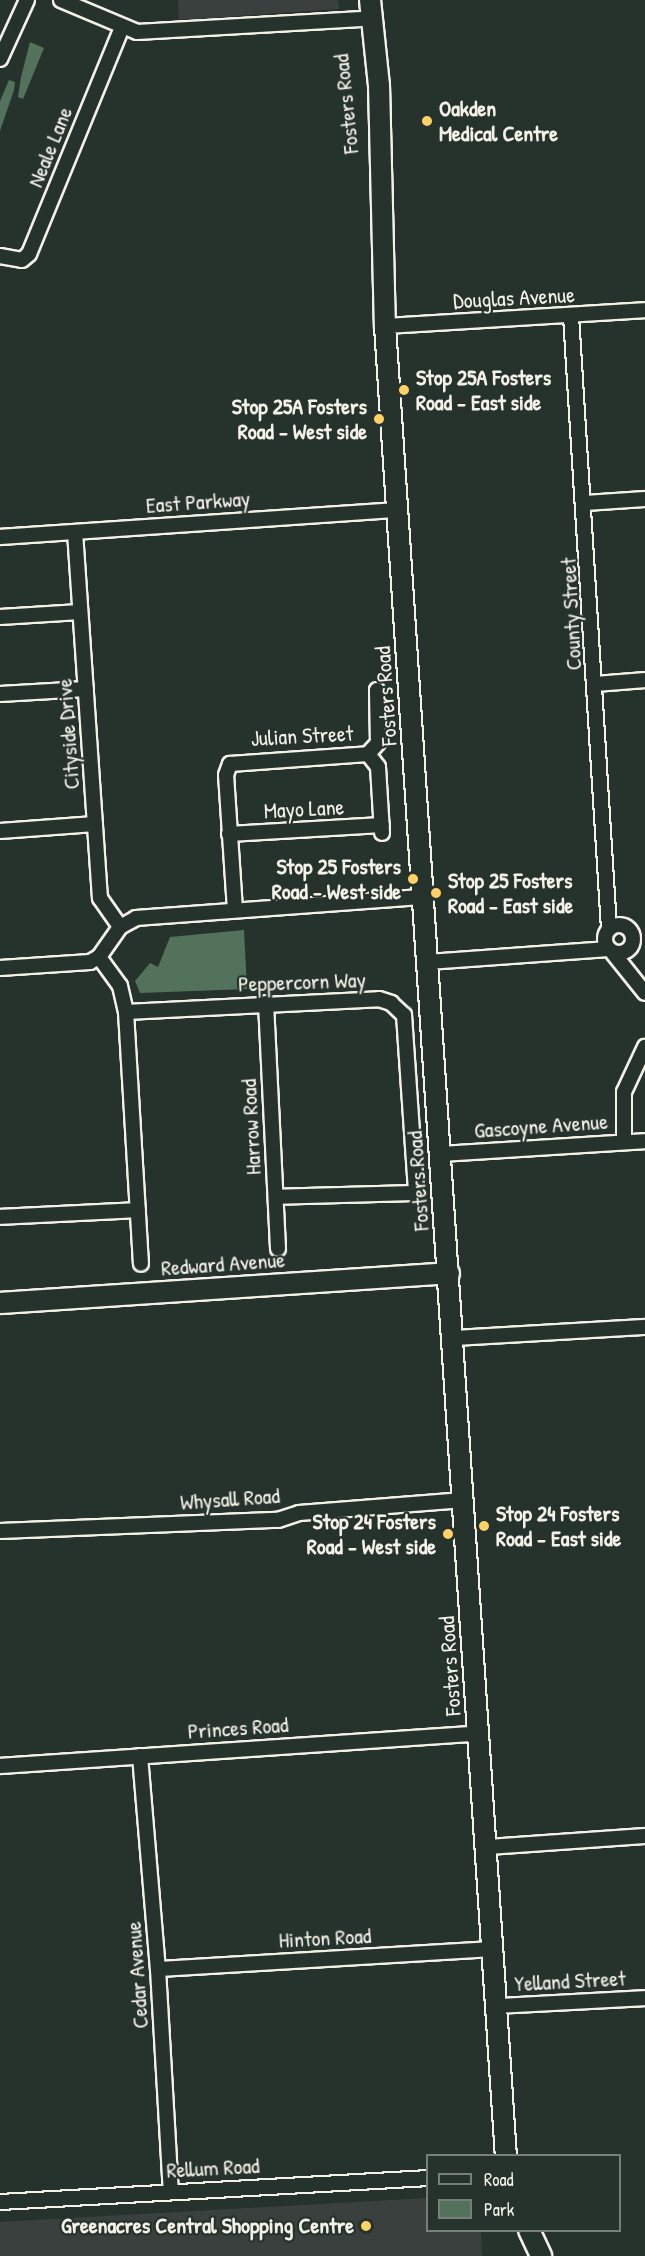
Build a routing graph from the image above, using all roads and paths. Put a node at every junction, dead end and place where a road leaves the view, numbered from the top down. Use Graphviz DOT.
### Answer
graph roads {
  1 [pos="27,0"];
  2 [pos="61,0"];
  3 [pos="370,0"];
  4 [pos="362,9"];
  5 [pos="122,27"];
  6 [pos="0,57"];
  7 [pos="381,202"];
  8 [pos="0,256"];
  9 [pos="645,310"];
  10 [pos="571,316"];
  11 [pos="385,326"];
  12 [pos="645,499"];
  13 [pos="585,503"];
  14 [pos="398,510"];
  15 [pos="75,532"];
  16 [pos="0,537"];
  17 [pos="80,612"];
  18 [pos="0,617"];
  19 [pos="645,680"];
  20 [pos="596,684"];
  21 [pos="86,689"];
  22 [pos="377,690"];
  23 [pos="0,694"];
  24 [pos="368,754"];
  25 [pos="95,824"];
  26 [pos="382,829"];
  27 [pos="0,831"];
  28 [pos="230,834"];
  29 [pos="424,897"];
  30 [pos="236,910"];
  31 [pos="120,927"];
  32 [pos="612,938"];
  33 [pos="630,948"];
  34 [pos="99,957"];
  35 [pos="428,962"];
  36 [pos="0,968"];
  37 [pos="625,971"];
  38 [pos="645,993"];
  39 [pos="266,1003"];
  40 [pos="126,1012"];
  41 [pos="645,1047"];
  42 [pos="645,1141"];
  43 [pos="624,1142"];
  44 [pos="440,1154"];
  45 [pos="276,1197"];
  46 [pos="138,1210"];
  47 [pos="0,1217"];
  48 [pos="278,1249"];
  49 [pos="141,1263"];
  50 [pos="449,1273"];
  51 [pos="0,1303"];
  52 [pos="645,1327"];
  53 [pos="453,1338"];
  54 [pos="463,1500"];
  55 [pos="0,1531"];
  56 [pos="478,1733"];
  57 [pos="140,1756"];
  58 [pos="0,1766"];
  59 [pos="645,1836"];
  60 [pos="488,1847"];
  61 [pos="494,1948"];
  62 [pos="159,1969"];
  63 [pos="645,1998"];
  64 [pos="498,2006"];
  65 [pos="506,2154"];
  66 [pos="426,2178"];
  67 [pos="171,2192"];
  68 [pos="0,2202"];
  69 [pos="530,2232"];
  70 [pos="536,2254"];
  1 -- 6 [label="street"];
  2 -- 5 [label="street"];
  3 -- 7 [label="main road, Fosters Road"];
  4 -- 5 [label="street"];
  4 -- 7 [label="main road, Fosters Road"];
  5 -- 8 [label="street, Neale Lane"];
  7 -- 11 [label="main road, Fosters Road"];
  9 -- 10 [label="street, Douglas Avenue"];
  10 -- 11 [label="street, Douglas Avenue"];
  10 -- 13 [label="street, County Street"];
  11 -- 14 [label="main road, Fosters Road"];
  12 -- 13 [label="street"];
  13 -- 20 [label="street, County Street"];
  14 -- 15 [label="street, East Parkway"];
  14 -- 29 [label="main road, Fosters Road"];
  15 -- 16 [label="street, East Parkway"];
  15 -- 17 [label="street, Cityside Drive"];
  17 -- 18 [label="street"];
  17 -- 21 [label="street, Cityside Drive"];
  19 -- 20 [label="street"];
  20 -- 32 [label="street, County Street"];
  21 -- 23 [label="street"];
  21 -- 25 [label="street, Cityside Drive"];
  22 -- 24 [label="street"];
  24 -- 26 [label="street, Julian Street"];
  24 -- 28 [label="street, Julian Street"];
  25 -- 27 [label="street"];
  25 -- 31 [label="street, Cityside Drive"];
  26 -- 28 [label="street, Mayo Lane"];
  28 -- 30 [label="street, Julian Street"];
  29 -- 30 [label="street"];
  29 -- 35 [label="main road, Fosters Road"];
  30 -- 31 [label="street"];
  31 -- 34 [label="street"];
  32 -- 33 [label="street"];
  32 -- 33 [label="street"];
  32 -- 35 [label="street"];
  32 -- 37 [label="street"];
  33 -- 37 [label="street"];
  34 -- 36 [label="street"];
  34 -- 40 [label="street"];
  35 -- 44 [label="main road, Fosters Road"];
  37 -- 38 [label="street"];
  39 -- 40 [label="street, Peppercorn Way"];
  39 -- 45 [label="street, Harrow Road"];
  39 -- 45 [label="street, Peppercorn Way"];
  40 -- 46 [label="street"];
  41 -- 43 [label="street"];
  42 -- 43 [label="street, Gascoyne Avenue"];
  43 -- 44 [label="street, Gascoyne Avenue"];
  44 -- 50 [label="main road, Fosters Road"];
  45 -- 48 [label="street, Harrow Road"];
  46 -- 47 [label="street"];
  46 -- 49 [label="street"];
  50 -- 51 [label="main road, Redward Avenue"];
  50 -- 53 [label="main road, Fosters Road"];
  52 -- 53 [label="street"];
  53 -- 54 [label="main road, Fosters Road"];
  54 -- 55 [label="street, Whysall Road"];
  54 -- 56 [label="main road, Fosters Road"];
  56 -- 57 [label="street, Princes Road"];
  56 -- 60 [label="main road, Fosters Road"];
  57 -- 58 [label="street, Princes Road"];
  57 -- 62 [label="street, Cedar Avenue"];
  59 -- 60 [label="street"];
  60 -- 61 [label="main road, Fosters Road"];
  61 -- 62 [label="street, Hinton Road"];
  61 -- 64 [label="main road, Fosters Road"];
  62 -- 67 [label="street, Cedar Avenue"];
  63 -- 64 [label="street, Yelland Street"];
  64 -- 65 [label="main road, Fosters Road"];
  66 -- 67 [label="street, Rellum Road"];
  67 -- 68 [label="street, Rellum Road"];
  69 -- 70 [label="main road"];
}
